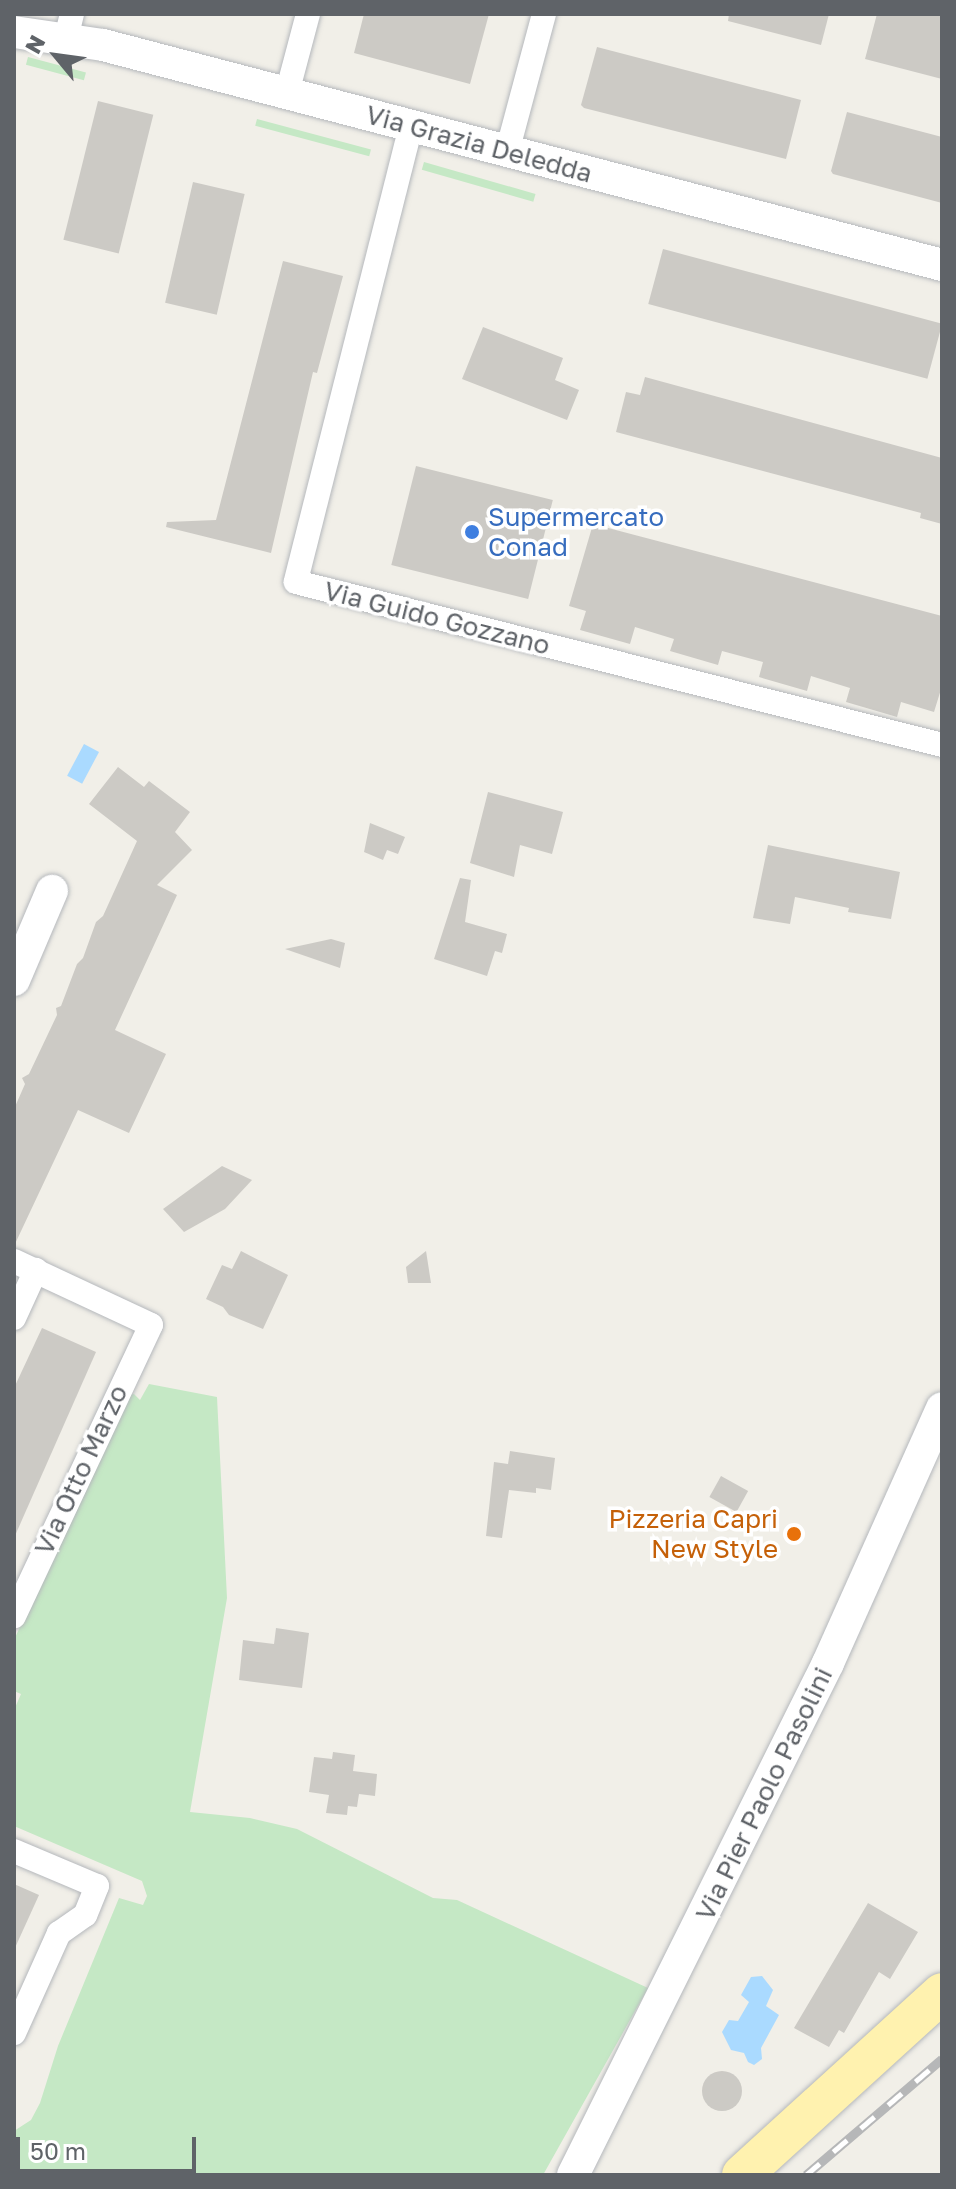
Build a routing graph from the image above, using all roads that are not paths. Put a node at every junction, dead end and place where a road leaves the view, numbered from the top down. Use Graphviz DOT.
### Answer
graph roads {
  1 [pos="308,14"];
  2 [pos="544,14"];
  3 [pos="69,26"];
  4 [pos="14,32"];
  5 [pos="287,93"];
  6 [pos="411,126"];
  7 [pos="507,152"];
  8 [pos="942,265"];
  9 [pos="942,745"];
  10 [pos="52,891"];
  11 [pos="14,980"];
  12 [pos="25,1266"];
  13 [pos="14,1318"];
  14 [pos="942,1408"];
  15 [pos="14,1616"];
  16 [pos="14,1851"];
  17 [pos="942,1993"];
  18 [pos="14,2033"];
  19 [pos="573,2175"];
  20 [pos="742,2175"];
  1 -- 5 [label="street"];
  2 -- 7 [label="street"];
  3 -- 4 [label="street, Via Grazia Deledda"];
  3 -- 5 [label="street, Via Grazia Deledda"];
  5 -- 6 [label="street, Via Grazia Deledda"];
  6 -- 7 [label="street, Via Grazia Deledda"];
  6 -- 9 [label="street, Via Guido Gozzano"];
  7 -- 8 [label="street, Via Grazia Deledda"];
  10 -- 11 [label="street"];
  12 -- 13 [label="street"];
  12 -- 15 [label="street, Via Otto Marzo"];
  14 -- 19 [label="street, Via Pier Paolo Pasolini"];
  16 -- 18 [label="street"];
  17 -- 20 [label="main road"];
}
